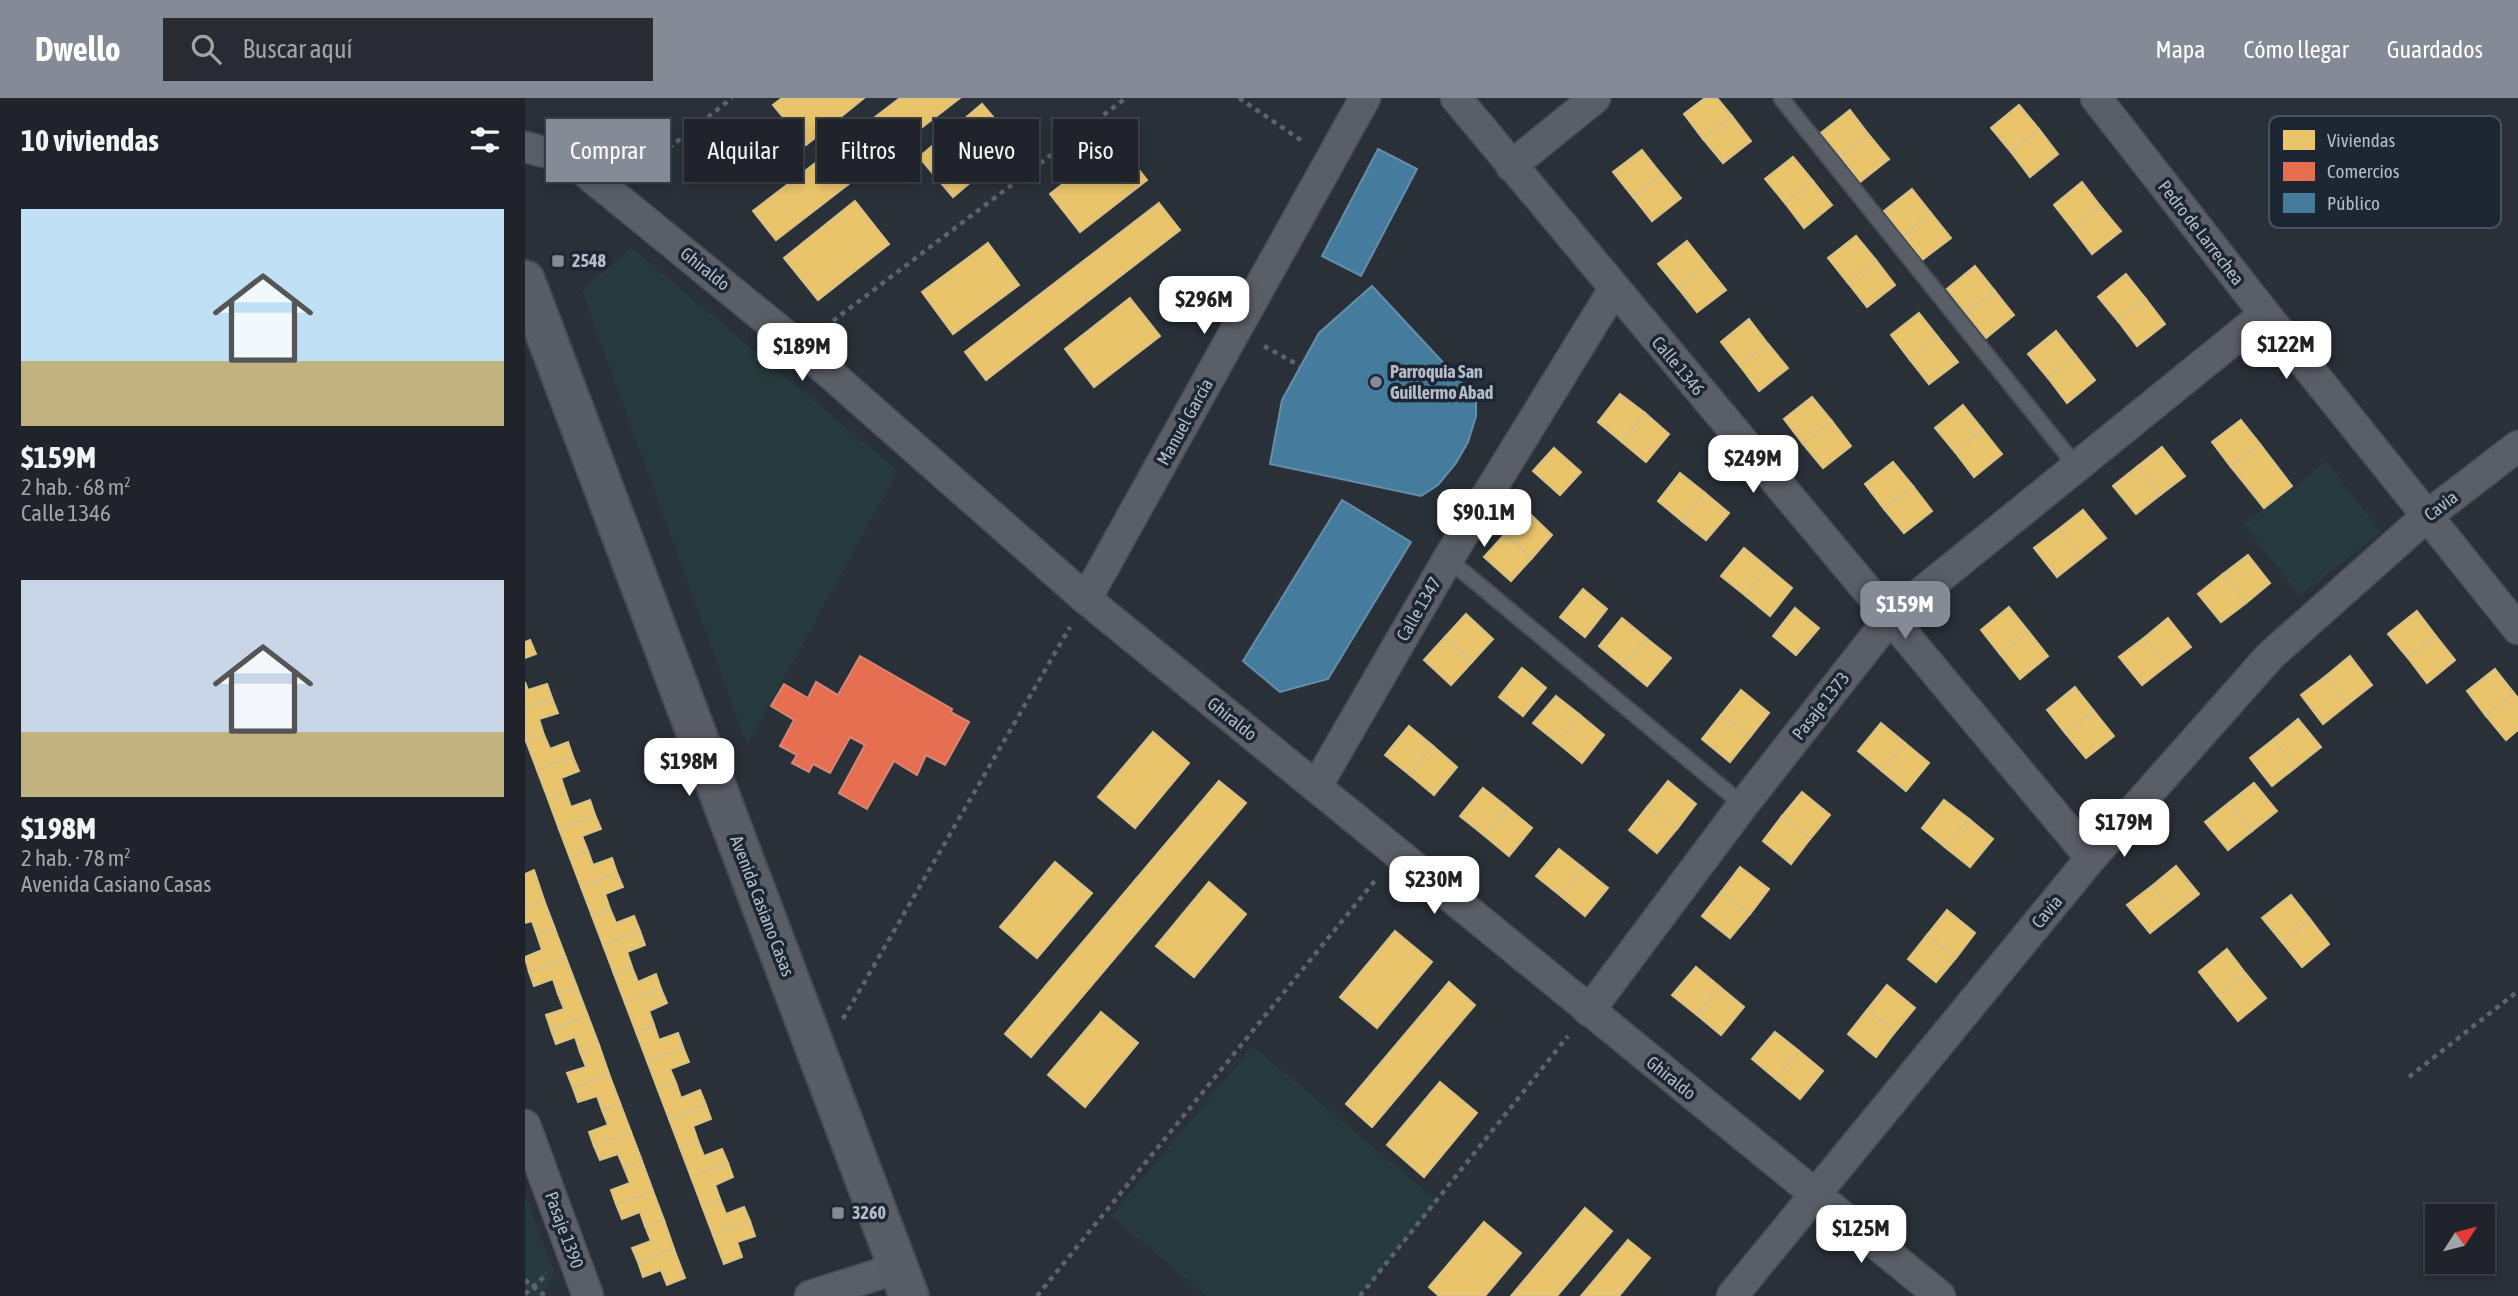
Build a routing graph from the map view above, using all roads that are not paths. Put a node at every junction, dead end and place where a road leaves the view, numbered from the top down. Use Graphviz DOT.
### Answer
graph roads {
  1 [pos="1365,98"];
  2 [pos="1456,98"];
  3 [pos="1595,98"];
  4 [pos="1781,98"];
  5 [pos="2111,103"];
  6 [pos="525,147"];
  7 [pos="1511,166"];
  8 [pos="1614,289"];
  9 [pos="528,294"];
  10 [pos="2265,314"];
  11 [pos="2518,446"];
  12 [pos="2076,466"];
  13 [pos="2427,516"];
  14 [pos="1448,559"];
  15 [pos="1086,599"];
  16 [pos="1890,618"];
  17 [pos="2518,629"];
  18 [pos="1316,787"];
  19 [pos="1743,805"];
  20 [pos="2091,858"];
  21 [pos="1589,1010"];
  22 [pos="525,1125"];
  23 [pos="1814,1195"];
  24 [pos="904,1282"];
  25 [pos="588,1296"];
  26 [pos="810,1296"];
  27 [pos="1732,1296"];
  28 [pos="1940,1296"];
  1 -- 15 [label="street, Manuel García"];
  2 -- 7 [label="street, Calle 1346"];
  3 -- 7 [label="street"];
  4 -- 12 [label="lane"];
  5 -- 10 [label="street, Pedro de Larrechea"];
  6 -- 15 [label="street, Ghiraldo"];
  7 -- 8 [label="street, Calle 1346"];
  8 -- 14 [label="street, Calle 1347"];
  8 -- 16 [label="street, Calle 1346"];
  9 -- 24 [label="main road, Avenida Casiano Casas"];
  10 -- 12 [label="street, Pasaje 1373"];
  10 -- 13 [label="street, Pedro de Larrechea"];
  11 -- 13 [label="street, Cavia"];
  12 -- 16 [label="street, Pasaje 1373"];
  13 -- 17 [label="street, Pedro de Larrechea"];
  13 -- 20 [label="street, Cavia"];
  14 -- 18 [label="street, Calle 1347"];
  14 -- 19 [label="lane"];
  15 -- 18 [label="street, Ghiraldo"];
  16 -- 19 [label="street, Pasaje 1373"];
  16 -- 20 [label="street, Calle 1346"];
  18 -- 21 [label="street, Ghiraldo"];
  19 -- 21 [label="street, Pasaje 1373"];
  20 -- 23 [label="street, Cavia"];
  21 -- 23 [label="street, Ghiraldo"];
  22 -- 25 [label="street, Pasaje 1390"];
  23 -- 27 [label="street, Cavia"];
  23 -- 28 [label="street, Ghiraldo"];
  24 -- 26 [label="street"];
}
